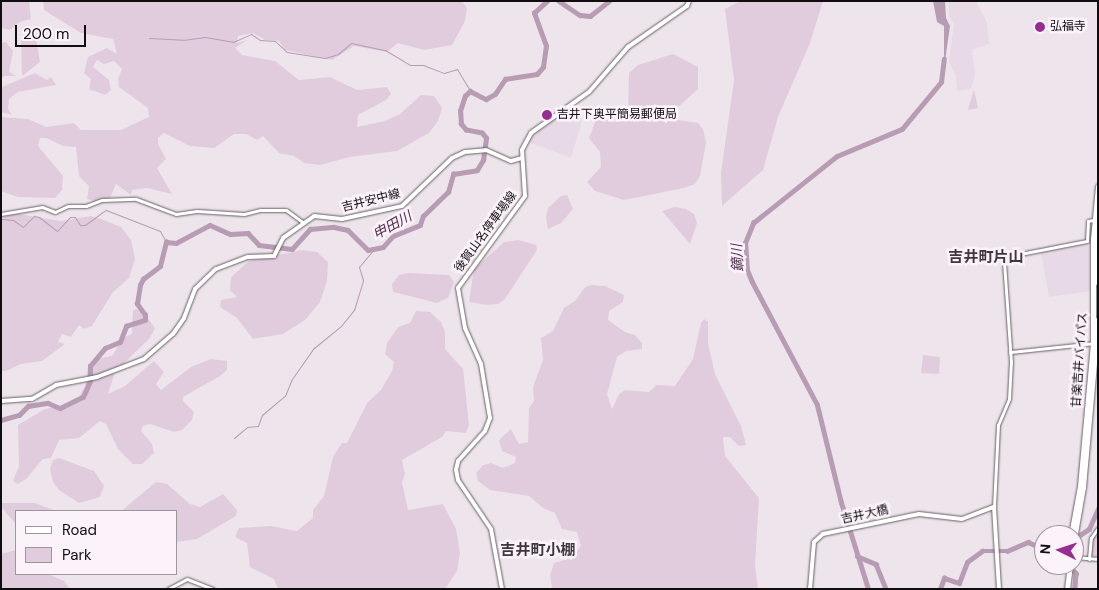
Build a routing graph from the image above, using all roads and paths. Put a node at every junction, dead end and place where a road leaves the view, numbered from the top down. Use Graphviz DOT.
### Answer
graph roads {
  1 [pos="689,1"];
  2 [pos="522,158"];
  3 [pos="1098,186"];
  4 [pos="1,214"];
  5 [pos="1096,219"];
  6 [pos="304,223"];
  7 [pos="1098,228"];
  8 [pos="1098,283"];
  9 [pos="1098,320"];
  10 [pos="1096,343"];
  11 [pos="1010,352"];
  12 [pos="1,401"];
  13 [pos="994,507"];
  14 [pos="1075,525"];
  15 [pos="1098,528"];
  16 [pos="1084,559"];
  17 [pos="1089,559"];
  18 [pos="1098,560"];
  19 [pos="1067,575"];
  20 [pos="168,589"];
  21 [pos="213,589"];
  22 [pos="502,589"];
  23 [pos="810,589"];
  24 [pos="999,589"];
  25 [pos="1066,589"];
  1 -- 2 [label="main road"];
  2 -- 6 [label="main road, 吉井安中線"];
  2 -- 22 [label="main road, 後賀山名停車場線"];
  3 -- 5 [label="highway, 甘楽吉井バイパス"];
  4 -- 6 [label="street"];
  5 -- 10 [label="highway, 甘楽吉井バイパス"];
  5 -- 11 [label="street"];
  6 -- 12 [label="main road, 吉井安中線"];
  7 -- 8 [label="highway"];
  9 -- 10 [label="highway, 甘楽吉井バイパス"];
  10 -- 11 [label="street"];
  10 -- 14 [label="highway, 甘楽吉井バイパス"];
  11 -- 13 [label="street"];
  13 -- 23 [label="main road, 吉井大橋"];
  13 -- 24 [label="main road"];
  15 -- 17 [label="street"];
  16 -- 17 [label="street"];
  17 -- 18 [label="street"];
  19 -- 25 [label="highway"];
  20 -- 21 [label="street"];
}
